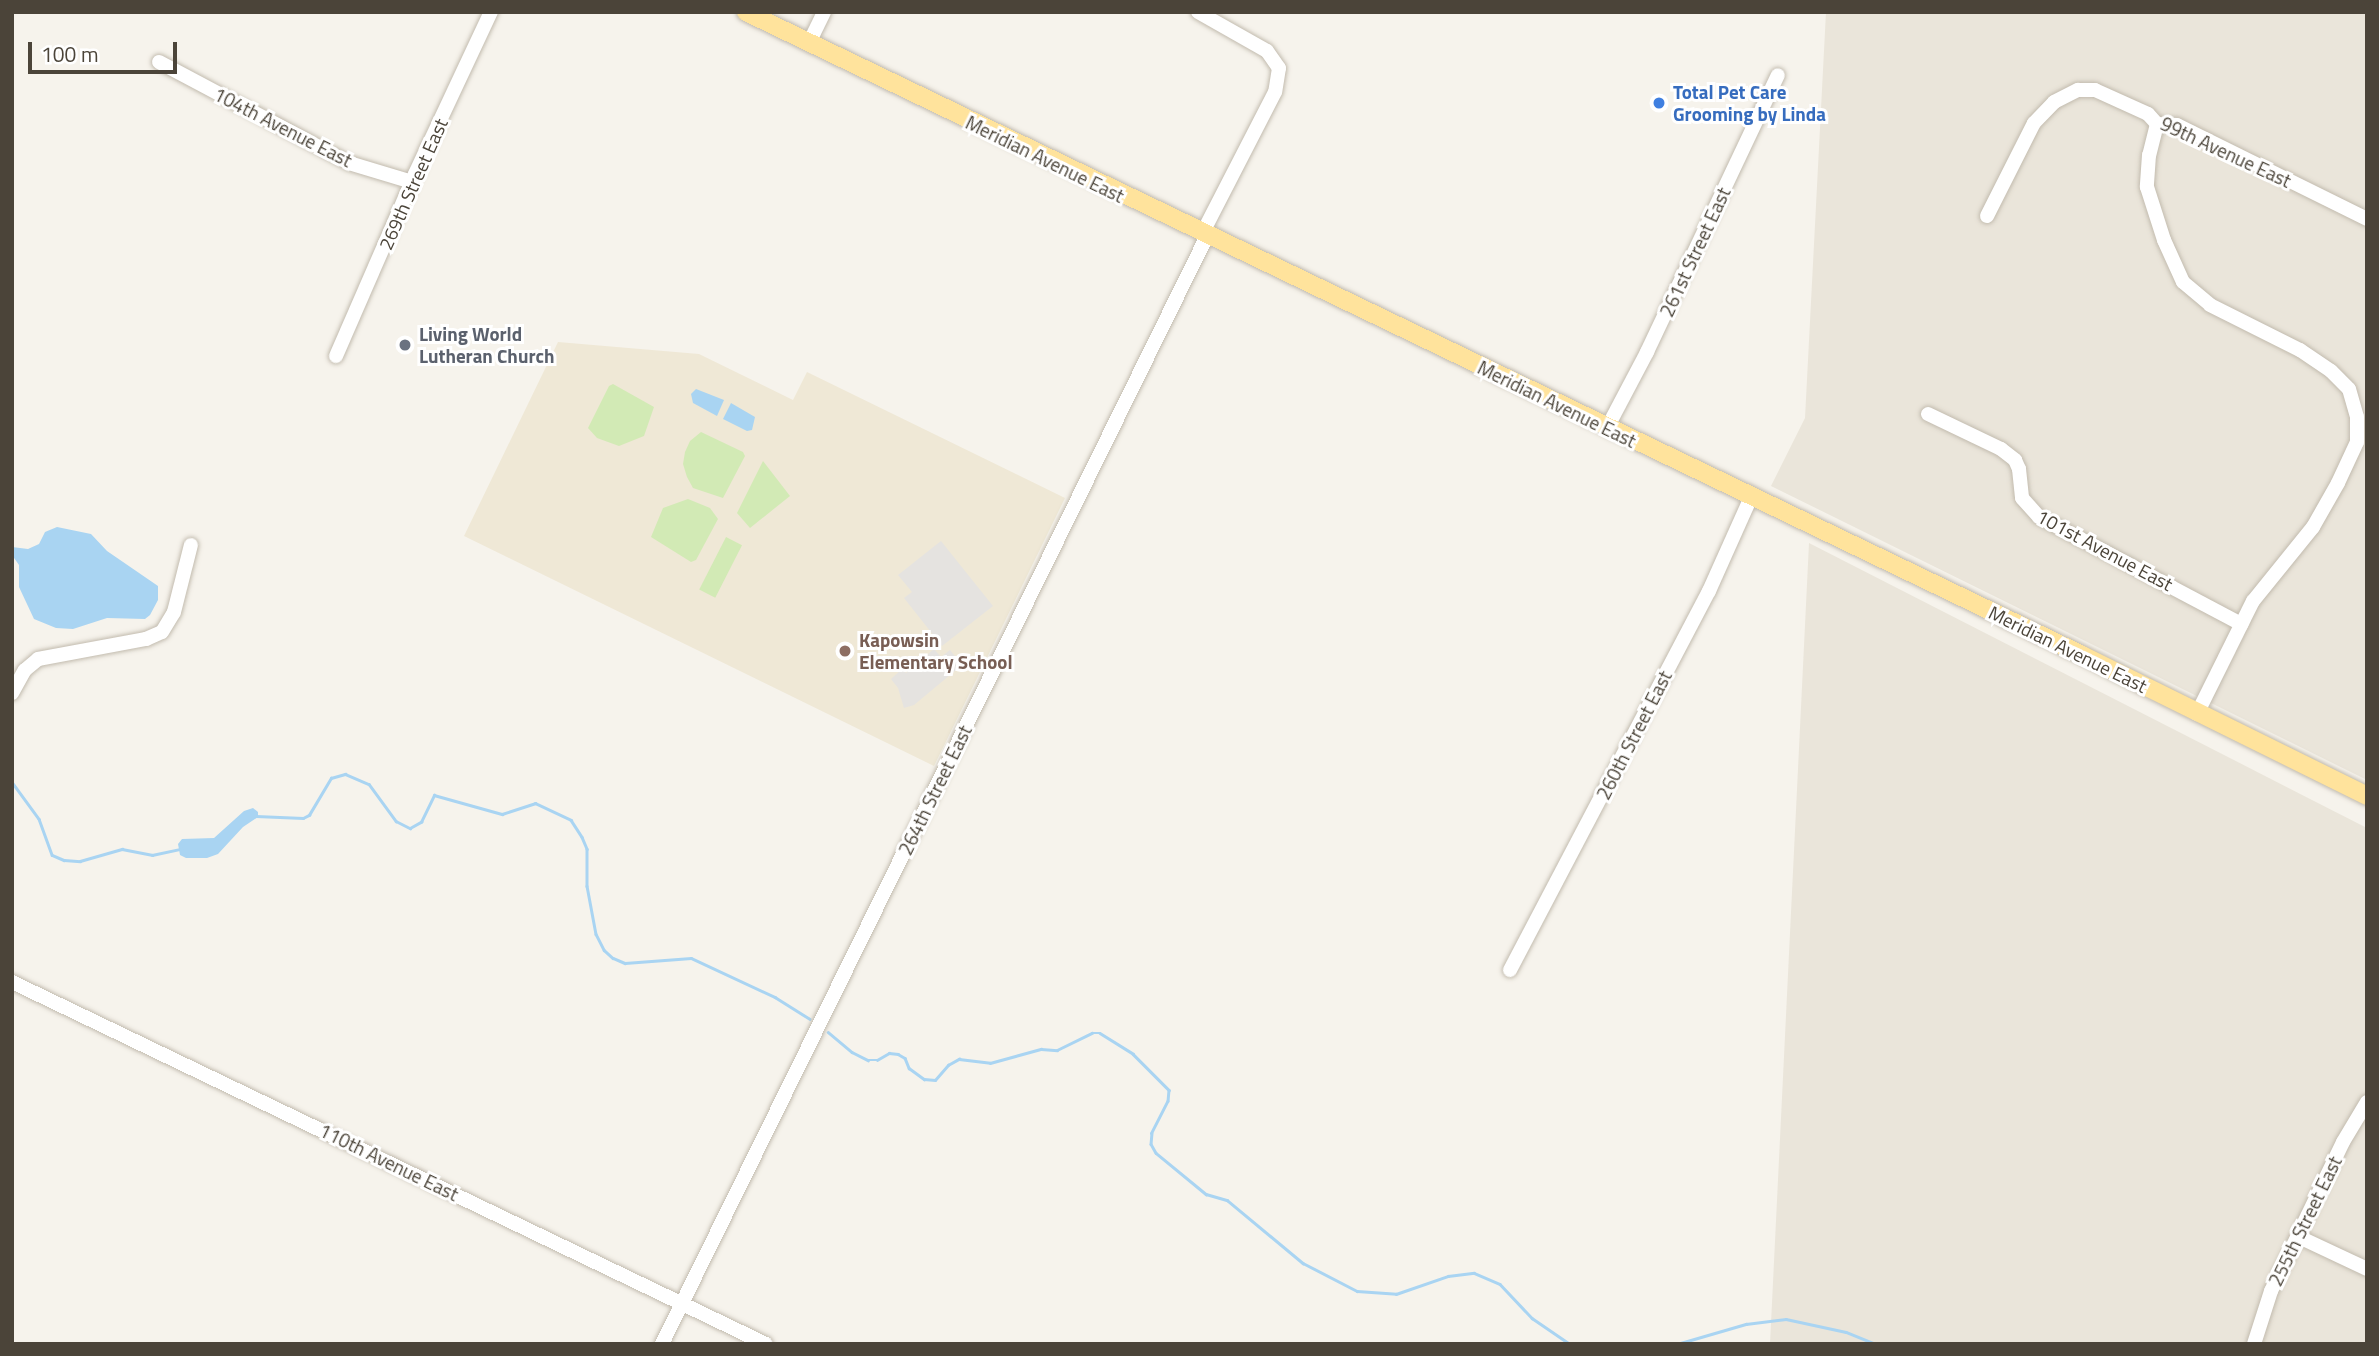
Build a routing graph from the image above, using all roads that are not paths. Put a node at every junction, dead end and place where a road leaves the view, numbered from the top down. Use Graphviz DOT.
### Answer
graph roads {
  1 [pos="491,12"];
  2 [pos="746,12"];
  3 [pos="824,12"];
  4 [pos="1198,12"];
  5 [pos="809,43"];
  6 [pos="159,62"];
  7 [pos="1778,75"];
  8 [pos="2157,124"];
  9 [pos="412,182"];
  10 [pos="1987,216"];
  11 [pos="2367,219"];
  12 [pos="1205,235"];
  13 [pos="336,356"];
  14 [pos="1928,414"];
  15 [pos="1607,428"];
  16 [pos="1751,497"];
  17 [pos="191,545"];
  18 [pos="2241,624"];
  19 [pos="12,693"];
  20 [pos="2197,713"];
  21 [pos="2367,796"];
  22 [pos="1510,970"];
  23 [pos="12,982"];
  24 [pos="2367,1102"];
  25 [pos="2299,1237"];
  26 [pos="2367,1269"];
  27 [pos="682,1303"];
  28 [pos="662,1344"];
  29 [pos="766,1344"];
  30 [pos="2253,1344"];
  1 -- 9 [label="street, 269th Street East"];
  2 -- 5 [label="main road, Meridian Avenue East"];
  3 -- 5 [label="street"];
  4 -- 12 [label="street, 264th Street East"];
  5 -- 12 [label="main road, Meridian Avenue East"];
  6 -- 9 [label="street, 104th Avenue East"];
  7 -- 15 [label="street, 261st Street East"];
  8 -- 10 [label="street, 99th Avenue East"];
  8 -- 11 [label="street, 99th Avenue East"];
  8 -- 18 [label="street"];
  9 -- 13 [label="street, 269th Street East"];
  12 -- 15 [label="main road, Meridian Avenue East"];
  12 -- 27 [label="street, 264th Street East"];
  14 -- 18 [label="street, 101st Avenue East"];
  15 -- 16 [label="main road, Meridian Avenue East"];
  16 -- 20 [label="main road, Meridian Avenue East"];
  16 -- 22 [label="street, 260th Street East"];
  17 -- 19 [label="street"];
  18 -- 20 [label="street"];
  20 -- 21 [label="main road, Meridian Avenue East"];
  23 -- 27 [label="street, 110th Avenue East"];
  24 -- 25 [label="street, 255th Street East"];
  25 -- 26 [label="street"];
  25 -- 30 [label="street, 255th Street East"];
  27 -- 28 [label="street, 264th Street East"];
  27 -- 29 [label="street, 110th Avenue East"];
}
